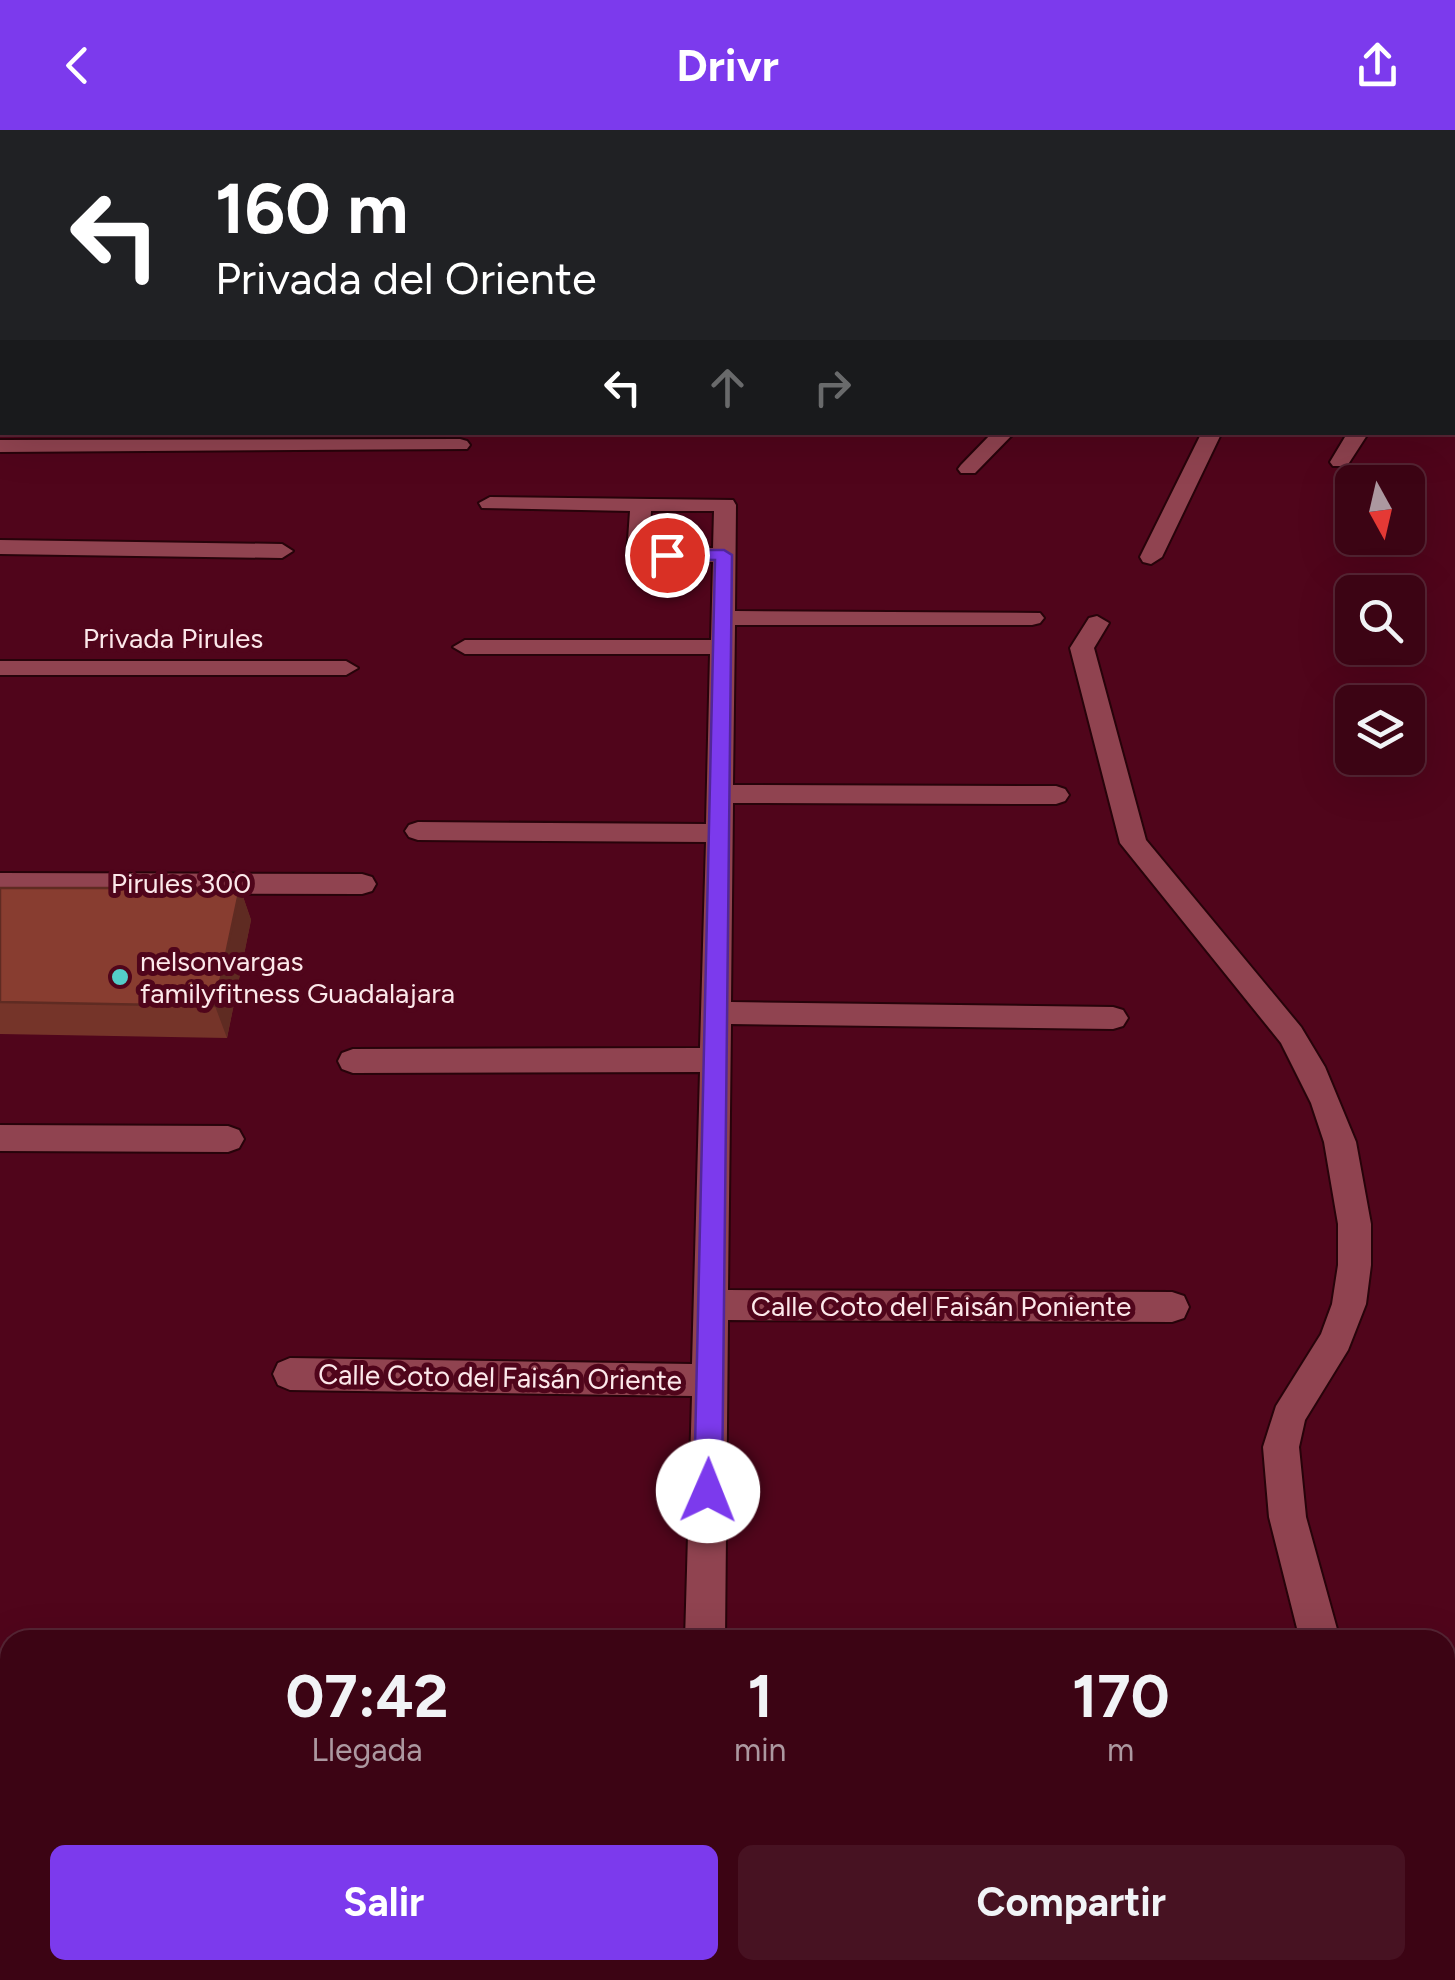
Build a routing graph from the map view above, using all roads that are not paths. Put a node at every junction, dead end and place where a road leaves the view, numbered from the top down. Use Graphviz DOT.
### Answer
graph roads {
  1 [pos="1002,435"];
  2 [pos="1211,435"];
  3 [pos="1357,435"];
  4 [pos="460,445"];
  5 [pos="0,446"];
  6 [pos="1340,462"];
  7 [pos="968,470"];
  8 [pos="490,504"];
  9 [pos="641,504"];
  10 [pos="0,547"];
  11 [pos="282,551"];
  12 [pos="724,555"];
  13 [pos="1151,557"];
  14 [pos="1032,618"];
  15 [pos="1096,624"];
  16 [pos="723,632"];
  17 [pos="465,647"];
  18 [pos="0,668"];
  19 [pos="346,668"];
  20 [pos="720,794"];
  21 [pos="1056,795"];
  22 [pos="418,831"];
  23 [pos="719,833"];
  24 [pos="0,883"];
  25 [pos="362,884"];
  26 [pos="716,1014"];
  27 [pos="1113,1018"];
  28 [pos="715,1060"];
  29 [pos="353,1061"];
  30 [pos="0,1138"];
  31 [pos="228,1139"];
  32 [pos="711,1305"];
  33 [pos="1172,1306"];
  34 [pos="290,1374"];
  35 [pos="710,1380"];
  36 [pos="705,1630"];
  37 [pos="1318,1630"];
  1 -- 7 [label="street"];
  2 -- 13 [label="street"];
  3 -- 6 [label="street"];
  4 -- 5 [label="street"];
  8 -- 9 [label="street"];
  9 -- 12 [label="street"];
  9 -- 12 [label="street"];
  10 -- 11 [label="street"];
  12 -- 16 [label="street"];
  14 -- 16 [label="street"];
  15 -- 37 [label="street"];
  16 -- 17 [label="street"];
  16 -- 20 [label="street"];
  18 -- 19 [label="street, Privada Pirules"];
  20 -- 21 [label="street"];
  20 -- 23 [label="street"];
  22 -- 23 [label="street"];
  23 -- 26 [label="street"];
  24 -- 25 [label="street, Pirules 300"];
  26 -- 27 [label="street"];
  26 -- 28 [label="street"];
  28 -- 29 [label="street"];
  28 -- 32 [label="street"];
  30 -- 31 [label="street"];
  32 -- 33 [label="street, Calle Coto del Faisán Poniente"];
  32 -- 35 [label="street"];
  34 -- 35 [label="street, Calle Coto del Faisán Oriente"];
  35 -- 36 [label="street"];
}
